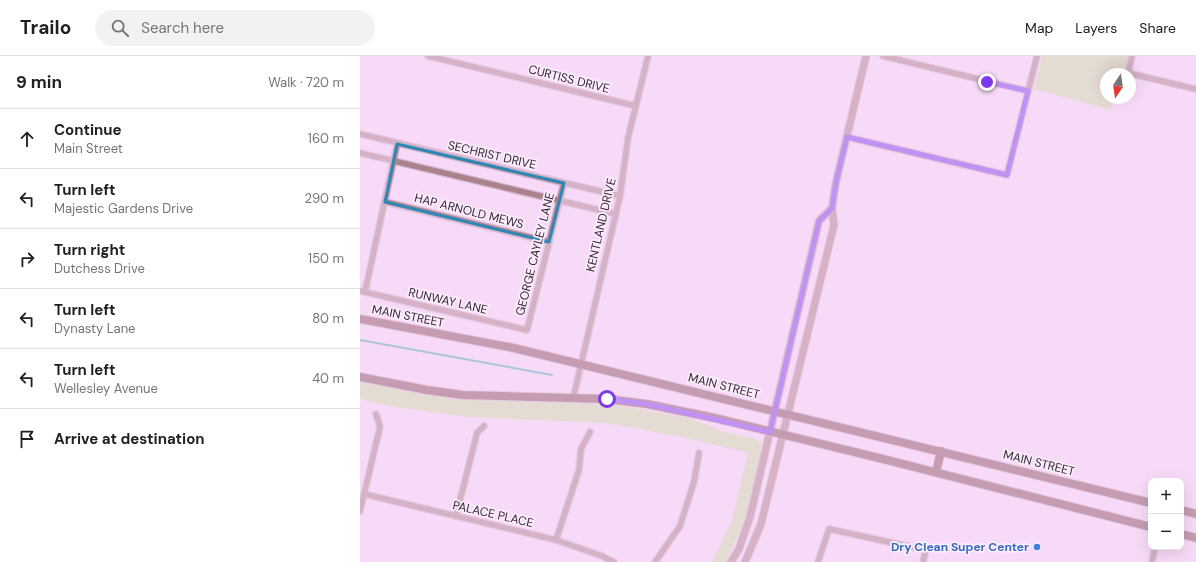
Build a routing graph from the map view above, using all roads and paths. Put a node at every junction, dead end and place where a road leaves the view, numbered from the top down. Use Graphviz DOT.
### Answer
graph roads {
  1 [pos="428,56"];
  2 [pos="648,56"];
  3 [pos="866,56"];
  4 [pos="883,56"];
  5 [pos="1037,56"];
  6 [pos="1132,56"];
  7 [pos="1196,90"];
  8 [pos="1028,91"];
  9 [pos="636,106"];
  10 [pos="360,134"];
  11 [pos="847,137"];
  12 [pos="397,144"];
  13 [pos="360,153"];
  14 [pos="393,161"];
  15 [pos="564,183"];
  16 [pos="620,196"];
  17 [pos="559,200"];
  18 [pos="385,202"];
  19 [pos="832,208"];
  20 [pos="616,214"];
  21 [pos="549,242"];
  22 [pos="362,291"];
  23 [pos="801,299"];
  24 [pos="815,302"];
  25 [pos="360,318"];
  26 [pos="527,330"];
  27 [pos="581,365"];
  28 [pos="360,377"];
  29 [pos="573,399"];
  30 [pos="774,411"];
  31 [pos="376,414"];
  32 [pos="787,414"];
  33 [pos="484,426"];
  34 [pos="590,432"];
  35 [pos="770,432"];
  36 [pos="782,435"];
  37 [pos="941,451"];
  38 [pos="699,453"];
  39 [pos="936,472"];
  40 [pos="364,494"];
  41 [pos="1148,502"];
  42 [pos="360,511"];
  43 [pos="1184,511"];
  44 [pos="1196,514"];
  45 [pos="456,516"];
  46 [pos="1148,526"];
  47 [pos="1184,535"];
  48 [pos="1196,538"];
  49 [pos="556,540"];
  50 [pos="1154,550"];
  51 [pos="614,562"];
  52 [pos="655,562"];
  53 [pos="731,562"];
  54 [pos="745,562"];
  55 [pos="818,562"];
  56 [pos="923,562"];
  57 [pos="1152,562"];
  1 -- 9 [label="street, CURTISS DRIVE"];
  2 -- 9 [label="street, KENTLAND DRIVE"];
  3 -- 11 [label="street"];
  4 -- 8 [label="street"];
  5 -- 8 [label="street"];
  6 -- 7 [label="street"];
  8 -- 11 [label="street"];
  9 -- 16 [label="street, KENTLAND DRIVE"];
  10 -- 12 [label="street, SECHRIST DRIVE"];
  11 -- 19 [label="street"];
  12 -- 14 [label="street"];
  12 -- 15 [label="street, SECHRIST DRIVE"];
  13 -- 14 [label="street"];
  14 -- 17 [label="street"];
  14 -- 18 [label="street"];
  15 -- 16 [label="street, SECHRIST DRIVE"];
  15 -- 17 [label="street, GEORGE CAYLEY LANE"];
  16 -- 20 [label="street, KENTLAND DRIVE"];
  17 -- 20 [label="street"];
  17 -- 21 [label="street, GEORGE CAYLEY LANE"];
  18 -- 21 [label="street, HAP ARNOLD MEWS"];
  18 -- 22 [label="street"];
  19 -- 23 [label="street"];
  19 -- 24 [label="street"];
  20 -- 27 [label="street, KENTLAND DRIVE"];
  21 -- 26 [label="street, GEORGE CAYLEY LANE"];
  22 -- 26 [label="street, RUNWAY LANE"];
  23 -- 24 [label="street"];
  23 -- 30 [label="street"];
  24 -- 32 [label="street"];
  25 -- 27 [label="main road, MAIN STREET"];
  27 -- 29 [label="street, KENTLAND DRIVE"];
  27 -- 30 [label="main road, MAIN STREET"];
  28 -- 29 [label="main road"];
  29 -- 35 [label="main road"];
  30 -- 32 [label="main road, MAIN STREET"];
  30 -- 35 [label="street"];
  31 -- 40 [label="street"];
  32 -- 36 [label="street"];
  32 -- 37 [label="main road, MAIN STREET"];
  33 -- 45 [label="street"];
  34 -- 49 [label="street"];
  35 -- 36 [label="main road"];
  35 -- 53 [label="street"];
  36 -- 39 [label="main road"];
  36 -- 54 [label="street"];
  37 -- 39 [label="main road"];
  37 -- 41 [label="main road, MAIN STREET"];
  38 -- 52 [label="street"];
  39 -- 46 [label="main road"];
  40 -- 42 [label="street"];
  40 -- 45 [label="street, PALACE PLACE"];
  43 -- 44 [label="main road"];
  45 -- 49 [label="street, PALACE PLACE"];
  47 -- 48 [label="main road"];
  49 -- 51 [label="street, PALACE PLACE"];
  50 -- 57 [label="street"];
  55 -- 56 [label="street"];
}
